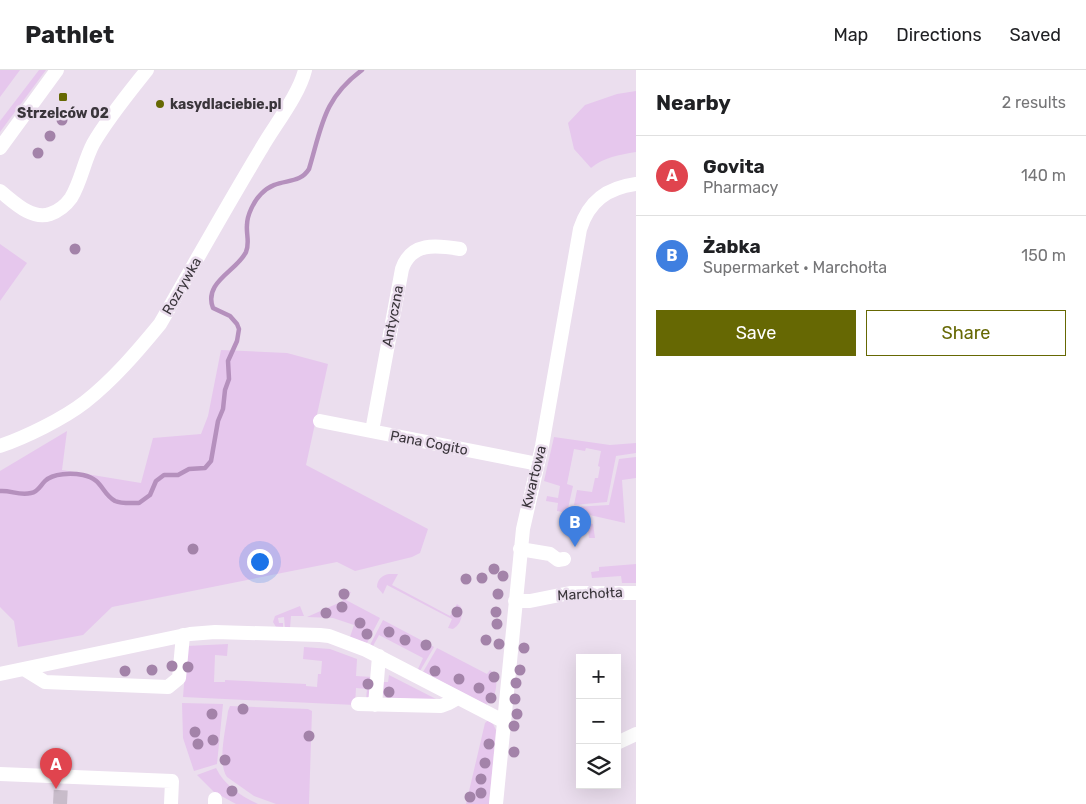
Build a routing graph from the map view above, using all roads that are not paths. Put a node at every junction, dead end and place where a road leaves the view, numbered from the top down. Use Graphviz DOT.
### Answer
graph roads {
  1 [pos="57,70"];
  2 [pos="147,70"];
  3 [pos="305,70"];
  4 [pos="0,148"];
  5 [pos="636,184"];
  6 [pos="0,191"];
  7 [pos="460,249"];
  8 [pos="320,421"];
  9 [pos="372,431"];
  10 [pos="0,446"];
  11 [pos="538,464"];
  12 [pos="520,549"];
  13 [pos="564,559"];
  14 [pos="636,592"];
  15 [pos="515,601"];
  16 [pos="183,635"];
  17 [pos="379,656"];
  18 [pos="24,669"];
  19 [pos="0,674"];
  20 [pos="458,698"];
  21 [pos="358,704"];
  22 [pos="375,705"];
  23 [pos="503,721"];
  24 [pos="636,734"];
  25 [pos="621,742"];
  26 [pos="0,774"];
  27 [pos="171,804"];
  28 [pos="496,804"];
  1 -- 4 [label="street"];
  2 -- 6 [label="street"];
  3 -- 10 [label="street, Rozrywka"];
  5 -- 11 [label="street, Kwartowa"];
  7 -- 9 [label="street, Antyczna"];
  8 -- 9 [label="street, Pana Cogito"];
  9 -- 11 [label="street, Pana Cogito"];
  11 -- 12 [label="street, Kwartowa"];
  12 -- 13 [label="street"];
  12 -- 15 [label="street, Kwartowa"];
  14 -- 15 [label="street, Marchołta"];
  15 -- 23 [label="street, Kwartowa"];
  16 -- 17 [label="street"];
  16 -- 18 [label="street"];
  16 -- 18 [label="street"];
  17 -- 20 [label="street"];
  17 -- 22 [label="street"];
  18 -- 19 [label="street"];
  20 -- 22 [label="street"];
  20 -- 23 [label="street"];
  21 -- 22 [label="street"];
  23 -- 28 [label="street, Kwartowa"];
  24 -- 25 [label="street"];
  26 -- 27 [label="street"];
}
